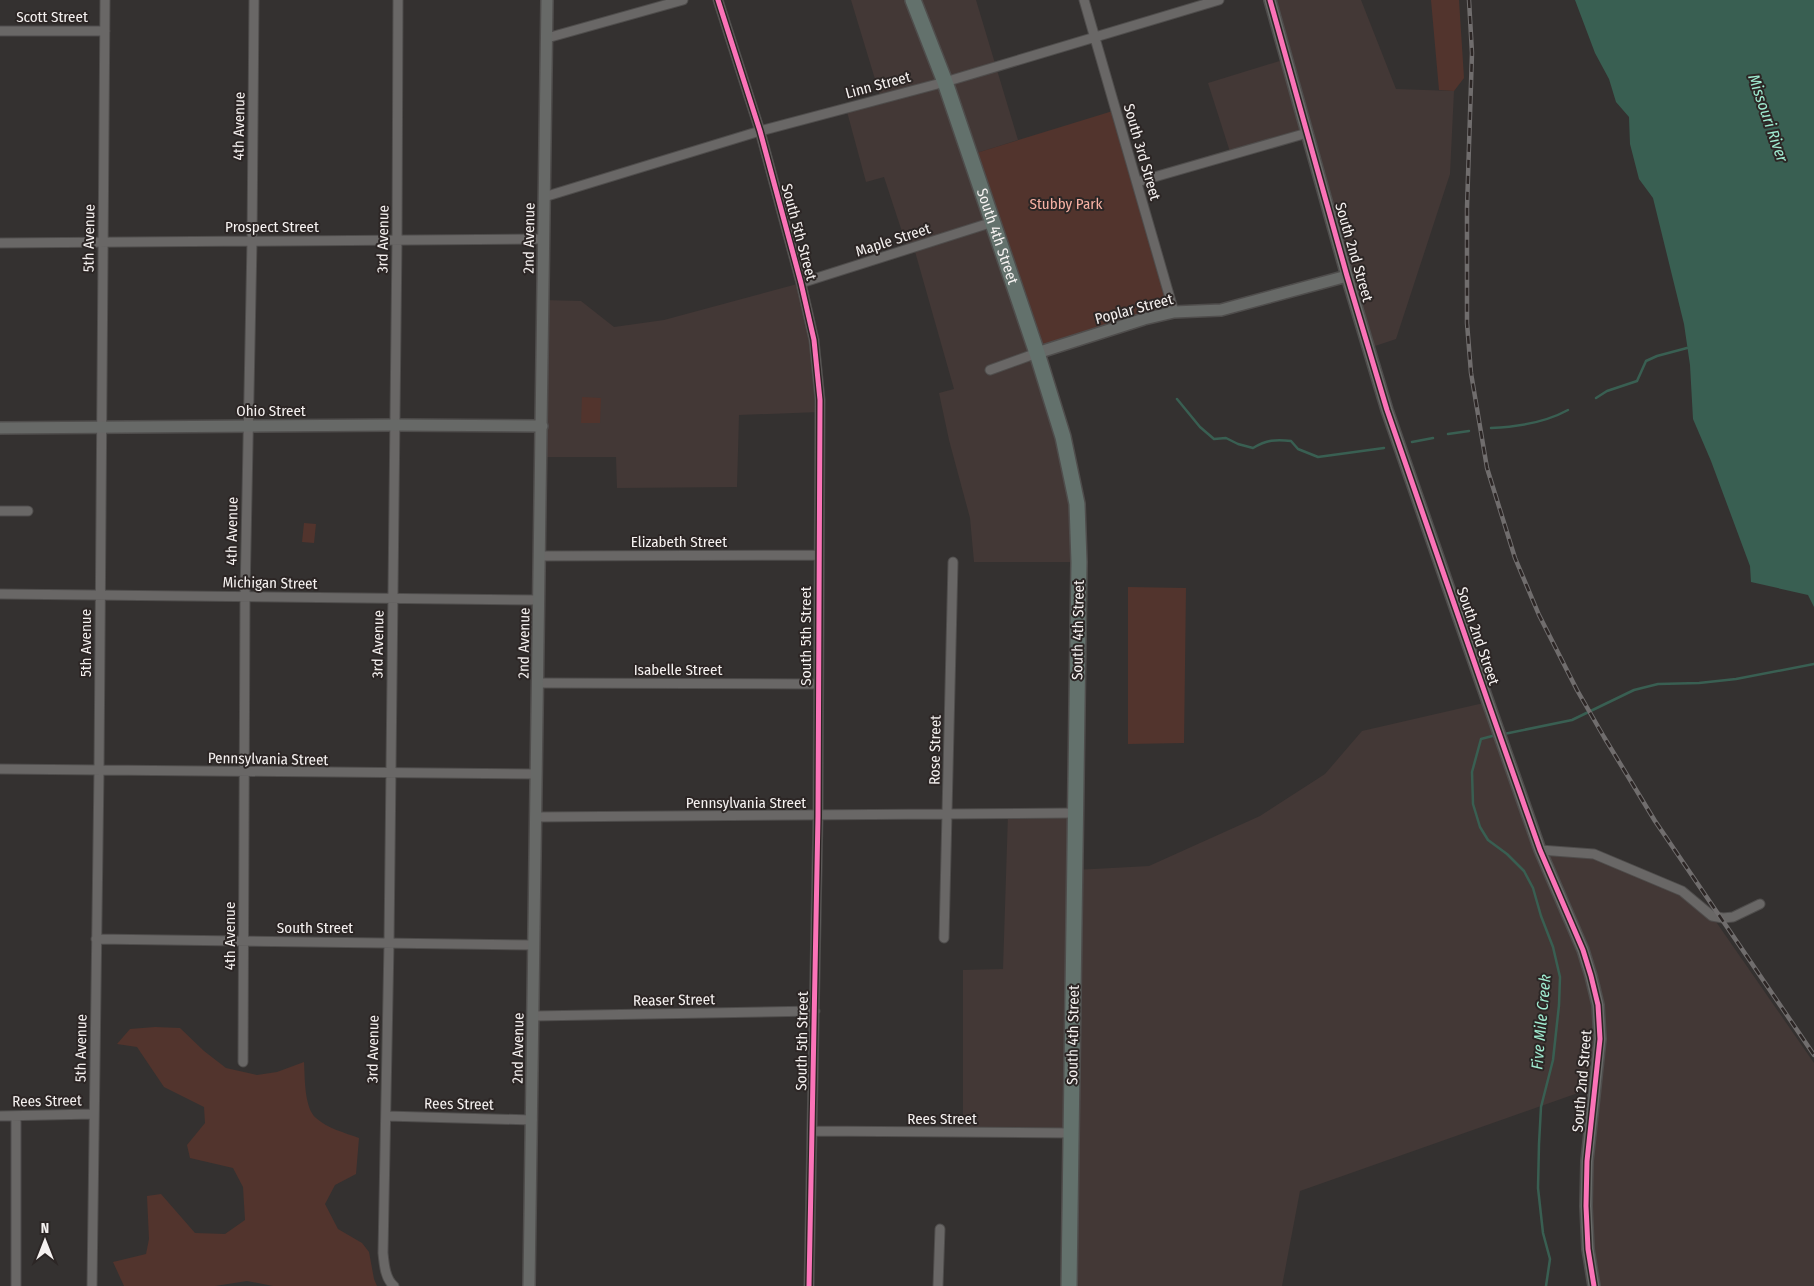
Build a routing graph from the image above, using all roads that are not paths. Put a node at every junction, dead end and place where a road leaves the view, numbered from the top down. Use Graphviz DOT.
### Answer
graph roads {
  1 [pos="105,0"];
  2 [pos="254,0"];
  3 [pos="398,0"];
  4 [pos="547,0"];
  5 [pos="683,0"];
  6 [pos="718,0"];
  7 [pos="913,0"];
  8 [pos="1084,0"];
  9 [pos="1219,0"];
  10 [pos="1270,0"];
  11 [pos="0,31"];
  12 [pos="105,31"];
  13 [pos="547,38"];
  14 [pos="1095,38"];
  15 [pos="945,82"];
  16 [pos="760,131"];
  17 [pos="1307,133"];
  18 [pos="1137,182"];
  19 [pos="544,197"];
  20 [pos="993,222"];
  21 [pos="544,239"];
  22 [pos="397,240"];
  23 [pos="252,241"];
  24 [pos="102,242"];
  25 [pos="0,243"];
  26 [pos="1348,276"];
  27 [pos="800,283"];
  28 [pos="1174,312"];
  29 [pos="1038,353"];
  30 [pos="990,370"];
  31 [pos="394,425"];
  32 [pos="101,426"];
  33 [pos="247,426"];
  34 [pos="542,426"];
  35 [pos="0,428"];
  36 [pos="0,511"];
  37 [pos="28,511"];
  38 [pos="819,555"];
  39 [pos="540,556"];
  40 [pos="952,562"];
  41 [pos="0,594"];
  42 [pos="100,594"];
  43 [pos="245,596"];
  44 [pos="392,598"];
  45 [pos="539,600"];
  46 [pos="538,683"];
  47 [pos="818,684"];
  48 [pos="0,769"];
  49 [pos="99,770"];
  50 [pos="244,772"];
  51 [pos="390,774"];
  52 [pos="536,774"];
  53 [pos="1076,813"];
  54 [pos="948,815"];
  55 [pos="818,816"];
  56 [pos="536,817"];
  57 [pos="1540,850"];
  58 [pos="1760,904"];
  59 [pos="944,938"];
  60 [pos="96,939"];
  61 [pos="244,942"];
  62 [pos="389,943"];
  63 [pos="534,945"];
  64 [pos="814,1011"];
  65 [pos="534,1016"];
  66 [pos="242,1062"];
  67 [pos="94,1114"];
  68 [pos="0,1116"];
  69 [pos="16,1116"];
  70 [pos="386,1116"];
  71 [pos="532,1120"];
  72 [pos="813,1132"];
  73 [pos="1071,1133"];
  74 [pos="940,1230"];
  75 [pos="16,1286"];
  76 [pos="92,1286"];
  77 [pos="394,1286"];
  78 [pos="529,1286"];
  79 [pos="810,1286"];
  80 [pos="938,1286"];
  81 [pos="1069,1286"];
  82 [pos="1594,1286"];
  1 -- 12 [label="street, 5th Avenue"];
  2 -- 23 [label="street, 4th Avenue"];
  3 -- 22 [label="street, 3rd Avenue"];
  4 -- 13 [label="street, 2nd Avenue"];
  5 -- 13 [label="street"];
  6 -- 16 [label="street, South 5th Street"];
  7 -- 15 [label="highway, South 4th Street"];
  8 -- 14 [label="street, South 3rd Street"];
  9 -- 14 [label="street, Linn Street"];
  10 -- 17 [label="street, South 2nd Street"];
  11 -- 12 [label="street, Scott Street"];
  12 -- 24 [label="street, 5th Avenue"];
  13 -- 19 [label="street, 2nd Avenue"];
  14 -- 15 [label="street, Linn Street"];
  14 -- 18 [label="street, South 3rd Street"];
  15 -- 16 [label="street, Linn Street"];
  15 -- 20 [label="highway, South 4th Street"];
  16 -- 19 [label="street, Linn Street"];
  16 -- 27 [label="street, South 5th Street"];
  17 -- 18 [label="street"];
  17 -- 26 [label="street, South 2nd Street"];
  18 -- 28 [label="street, South 3rd Street"];
  19 -- 21 [label="street, 2nd Avenue"];
  20 -- 27 [label="street, Maple Street"];
  20 -- 29 [label="highway, South 4th Street"];
  21 -- 22 [label="street, Prospect Street"];
  21 -- 34 [label="street, 2nd Avenue"];
  22 -- 23 [label="street, Prospect Street"];
  22 -- 31 [label="street, 3rd Avenue"];
  23 -- 24 [label="street, Prospect Street"];
  23 -- 33 [label="street, 4th Avenue"];
  24 -- 25 [label="street, Prospect Street"];
  24 -- 32 [label="street, 5th Avenue"];
  26 -- 28 [label="street, Poplar Street"];
  26 -- 57 [label="street, South 2nd Street"];
  27 -- 38 [label="street, South 5th Street"];
  28 -- 29 [label="street, Poplar Street"];
  29 -- 30 [label="street, Poplar Street"];
  29 -- 53 [label="highway, South 4th Street"];
  31 -- 33 [label="street, Ohio Street"];
  31 -- 34 [label="street, Ohio Street"];
  31 -- 44 [label="street, 3rd Avenue"];
  32 -- 33 [label="street, Ohio Street"];
  32 -- 35 [label="street, Ohio Street"];
  32 -- 42 [label="street, 5th Avenue"];
  33 -- 43 [label="street, 4th Avenue"];
  34 -- 39 [label="street, 2nd Avenue"];
  36 -- 37 [label="street"];
  38 -- 39 [label="street, Elizabeth Street"];
  38 -- 47 [label="street, South 5th Street"];
  39 -- 45 [label="street, 2nd Avenue"];
  40 -- 54 [label="street, Rose Street"];
  41 -- 42 [label="street, Michigan Street"];
  42 -- 43 [label="street, Michigan Street"];
  42 -- 49 [label="street, 5th Avenue"];
  43 -- 44 [label="street, Michigan Street"];
  43 -- 50 [label="street, 4th Avenue"];
  44 -- 45 [label="street, Michigan Street"];
  44 -- 51 [label="street, 3rd Avenue"];
  45 -- 46 [label="street, 2nd Avenue"];
  46 -- 47 [label="street, Isabelle Street"];
  46 -- 52 [label="street, 2nd Avenue"];
  47 -- 55 [label="street, South 5th Street"];
  48 -- 49 [label="street, Pennsylvania Street"];
  49 -- 50 [label="street, Pennsylvania Street"];
  49 -- 60 [label="street, 5th Avenue"];
  50 -- 51 [label="street, Pennsylvania Street"];
  50 -- 61 [label="street, 4th Avenue"];
  51 -- 52 [label="street, Pennsylvania Street"];
  51 -- 62 [label="street, 3rd Avenue"];
  52 -- 56 [label="street, 2nd Avenue"];
  53 -- 54 [label="street, Pennsylvania Street"];
  53 -- 73 [label="highway, South 4th Street"];
  54 -- 55 [label="street, Pennsylvania Street"];
  54 -- 59 [label="street, Rose Street"];
  55 -- 56 [label="street, Pennsylvania Street"];
  55 -- 64 [label="street, South 5th Street"];
  56 -- 63 [label="street, 2nd Avenue"];
  57 -- 58 [label="street"];
  57 -- 82 [label="street, South 2nd Street"];
  60 -- 61 [label="street, South Street"];
  60 -- 67 [label="street, 5th Avenue"];
  61 -- 62 [label="street, South Street"];
  61 -- 66 [label="street, 4th Avenue"];
  62 -- 63 [label="street, South Street"];
  62 -- 70 [label="street, 3rd Avenue"];
  63 -- 65 [label="street, 2nd Avenue"];
  64 -- 65 [label="street, Reaser Street"];
  64 -- 72 [label="street, South 5th Street"];
  65 -- 71 [label="street, 2nd Avenue"];
  67 -- 69 [label="street, Rees Street"];
  67 -- 76 [label="street, 5th Avenue"];
  68 -- 69 [label="street, Rees Street"];
  69 -- 75 [label="street"];
  70 -- 71 [label="street, Rees Street"];
  70 -- 77 [label="street, 3rd Avenue"];
  71 -- 78 [label="street, 2nd Avenue"];
  72 -- 73 [label="street, Rees Street"];
  72 -- 79 [label="street, South 5th Street"];
  73 -- 81 [label="highway, South 4th Street"];
  74 -- 80 [label="street"];
}
